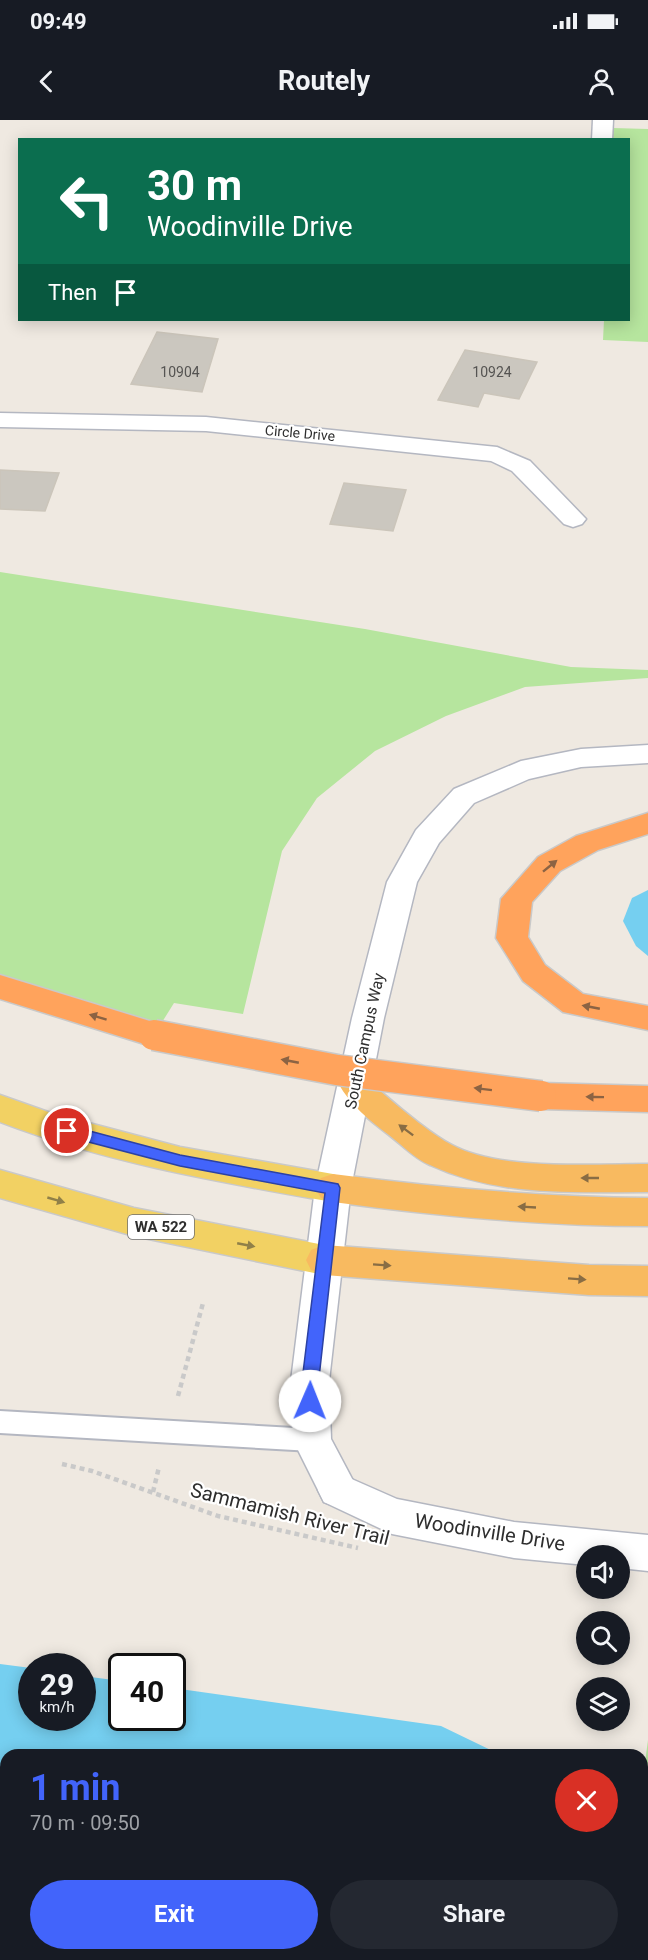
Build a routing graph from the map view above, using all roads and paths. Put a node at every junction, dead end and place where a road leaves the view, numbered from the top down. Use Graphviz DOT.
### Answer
graph roads {
  1 [pos="603,120"];
  2 [pos="602,138"];
  3 [pos="0,420"];
  4 [pos="573,519"];
  5 [pos="648,754"];
  6 [pos="648,823"];
  7 [pos="0,987"];
  8 [pos="648,1018"];
  9 [pos="355,1083"];
  10 [pos="648,1099"];
  11 [pos="0,1108"];
  12 [pos="648,1178"];
  13 [pos="0,1184"];
  14 [pos="333,1188"];
  15 [pos="648,1212"];
  16 [pos="324,1260"];
  17 [pos="648,1281"];
  18 [pos="0,1422"];
  19 [pos="312,1440"];
  20 [pos="58,1463"];
  21 [pos="338,1491"];
  22 [pos="362,1549"];
  23 [pos="648,1553"];
  1 -- 2 [label="street"];
  3 -- 4 [label="street, Circle Drive"];
  5 -- 9 [label="street, South Campus Way"];
  8 -- 6 [label="highway, one-way"];
  10 -- 7 [label="highway, one-way, bridge"];
  12 -- 9 [label="highway, one-way"];
  9 -- 14 [label="street, South Campus Way"];
  11 -- 14 [label="main road"];
  13 -- 16 [label="main road, WA 522, one-way"];
  15 -- 14 [label="highway, one-way"];
  14 -- 16 [label="street, South Campus Way"];
  16 -- 17 [label="highway, WA 522, one-way"];
  16 -- 19 [label="street, South Campus Way"];
  18 -- 19 [label="lane"];
  19 -- 21 [label="street, South Campus Way"];
  20 -- 22 [label="path, Sammamish River Trail"];
  21 -- 23 [label="street, Woodinville Drive"];
}
